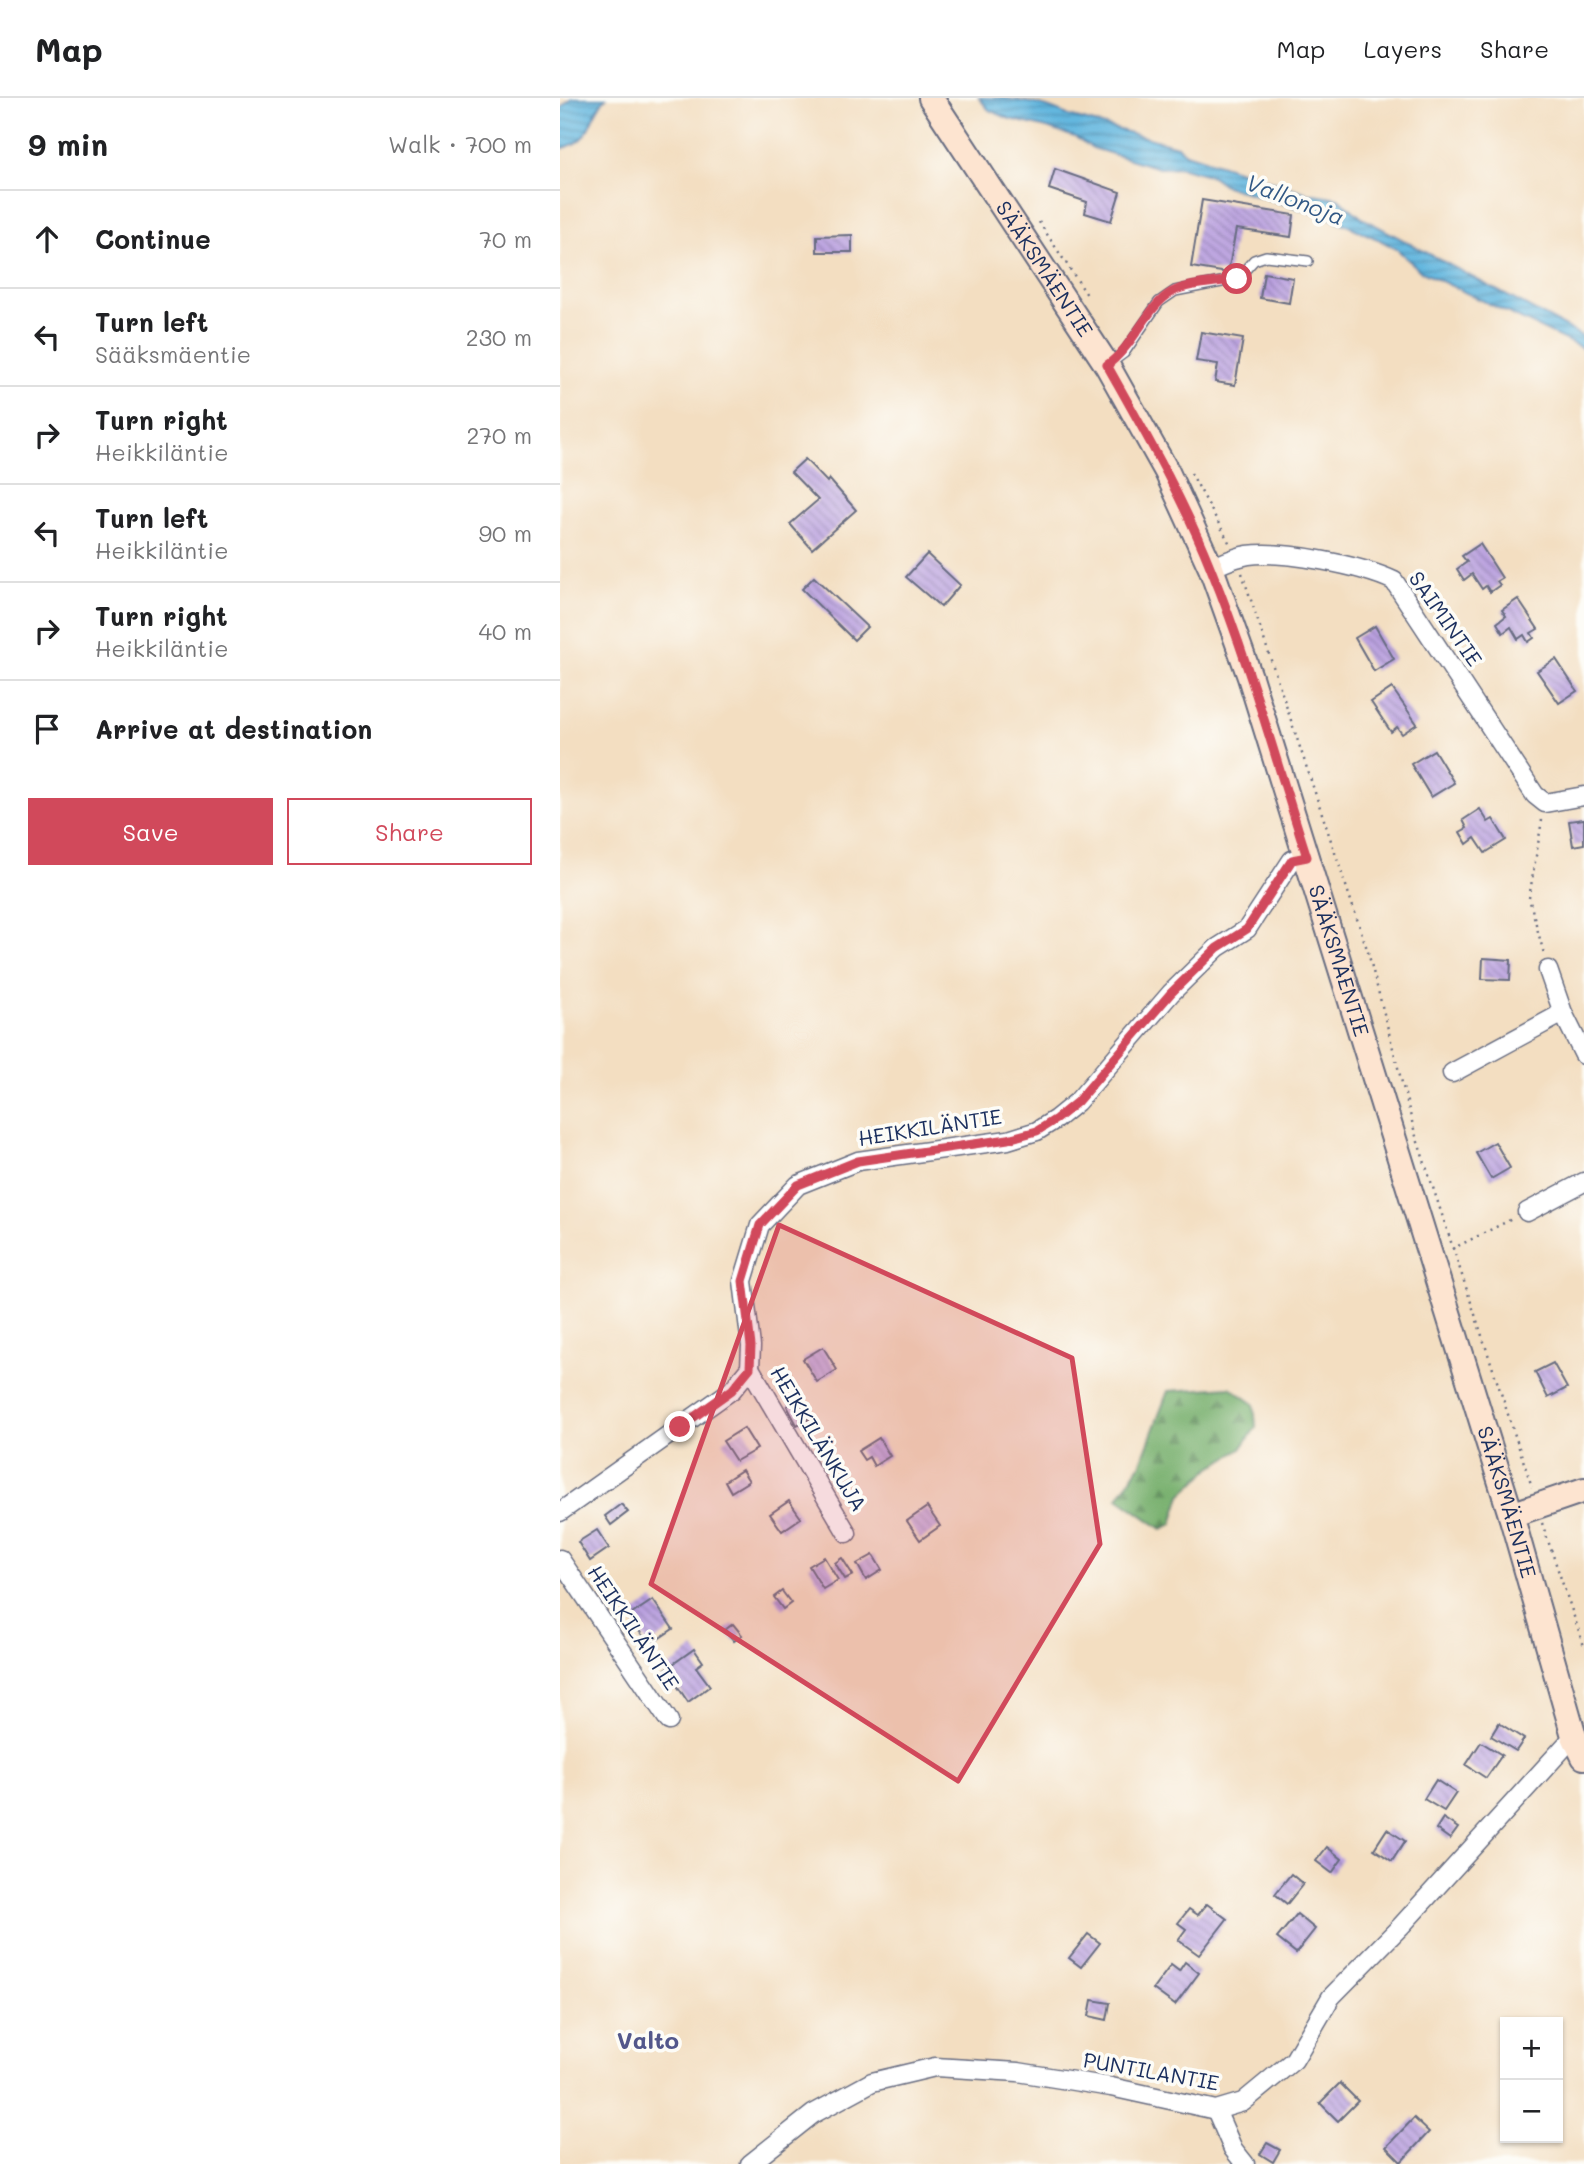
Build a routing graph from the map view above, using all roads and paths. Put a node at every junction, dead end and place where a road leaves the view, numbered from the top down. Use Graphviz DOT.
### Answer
graph roads {
  1 [pos="931,98"];
  2 [pos="1308,261"];
  3 [pos="1107,365"];
  4 [pos="1211,568"];
  5 [pos="1584,796"];
  6 [pos="1545,803"];
  7 [pos="1307,857"];
  8 [pos="1548,970"];
  9 [pos="1563,1013"];
  10 [pos="1584,1055"];
  11 [pos="1452,1073"];
  12 [pos="1584,1182"];
  13 [pos="1527,1212"];
  14 [pos="1451,1249"];
  15 [pos="750,1368"];
  16 [pos="1584,1490"];
  17 [pos="560,1512"];
  18 [pos="1511,1515"];
  19 [pos="847,1533"];
  20 [pos="560,1559"];
  21 [pos="669,1721"];
  22 [pos="1579,1747"];
  23 [pos="1216,2110"];
  24 [pos="750,2164"];
  25 [pos="1245,2164"];
  1 -- 3 [label="street, SÄÄKSMÄENTIE"];
  2 -- 3 [label="lane"];
  3 -- 4 [label="street, SÄÄKSMÄENTIE"];
  4 -- 6 [label="street, SAIMINTIE"];
  4 -- 7 [label="street, SÄÄKSMÄENTIE"];
  5 -- 6 [label="street"];
  6 -- 8 [label="path"];
  7 -- 15 [label="street, HEIKKILÄNTIE"];
  7 -- 18 [label="street, SÄÄKSMÄENTIE"];
  8 -- 9 [label="street"];
  9 -- 10 [label="street"];
  9 -- 11 [label="street"];
  12 -- 13 [label="street"];
  13 -- 14 [label="path"];
  15 -- 17 [label="street"];
  15 -- 19 [label="street, HEIKKILÄNKUJA"];
  16 -- 18 [label="street"];
  18 -- 22 [label="street, SÄÄKSMÄENTIE"];
  20 -- 21 [label="street, HEIKKILÄNTIE"];
  22 -- 23 [label="street, PUNTILANTIE"];
  23 -- 24 [label="street, PUNTILANTIE"];
  23 -- 25 [label="street"];
}
